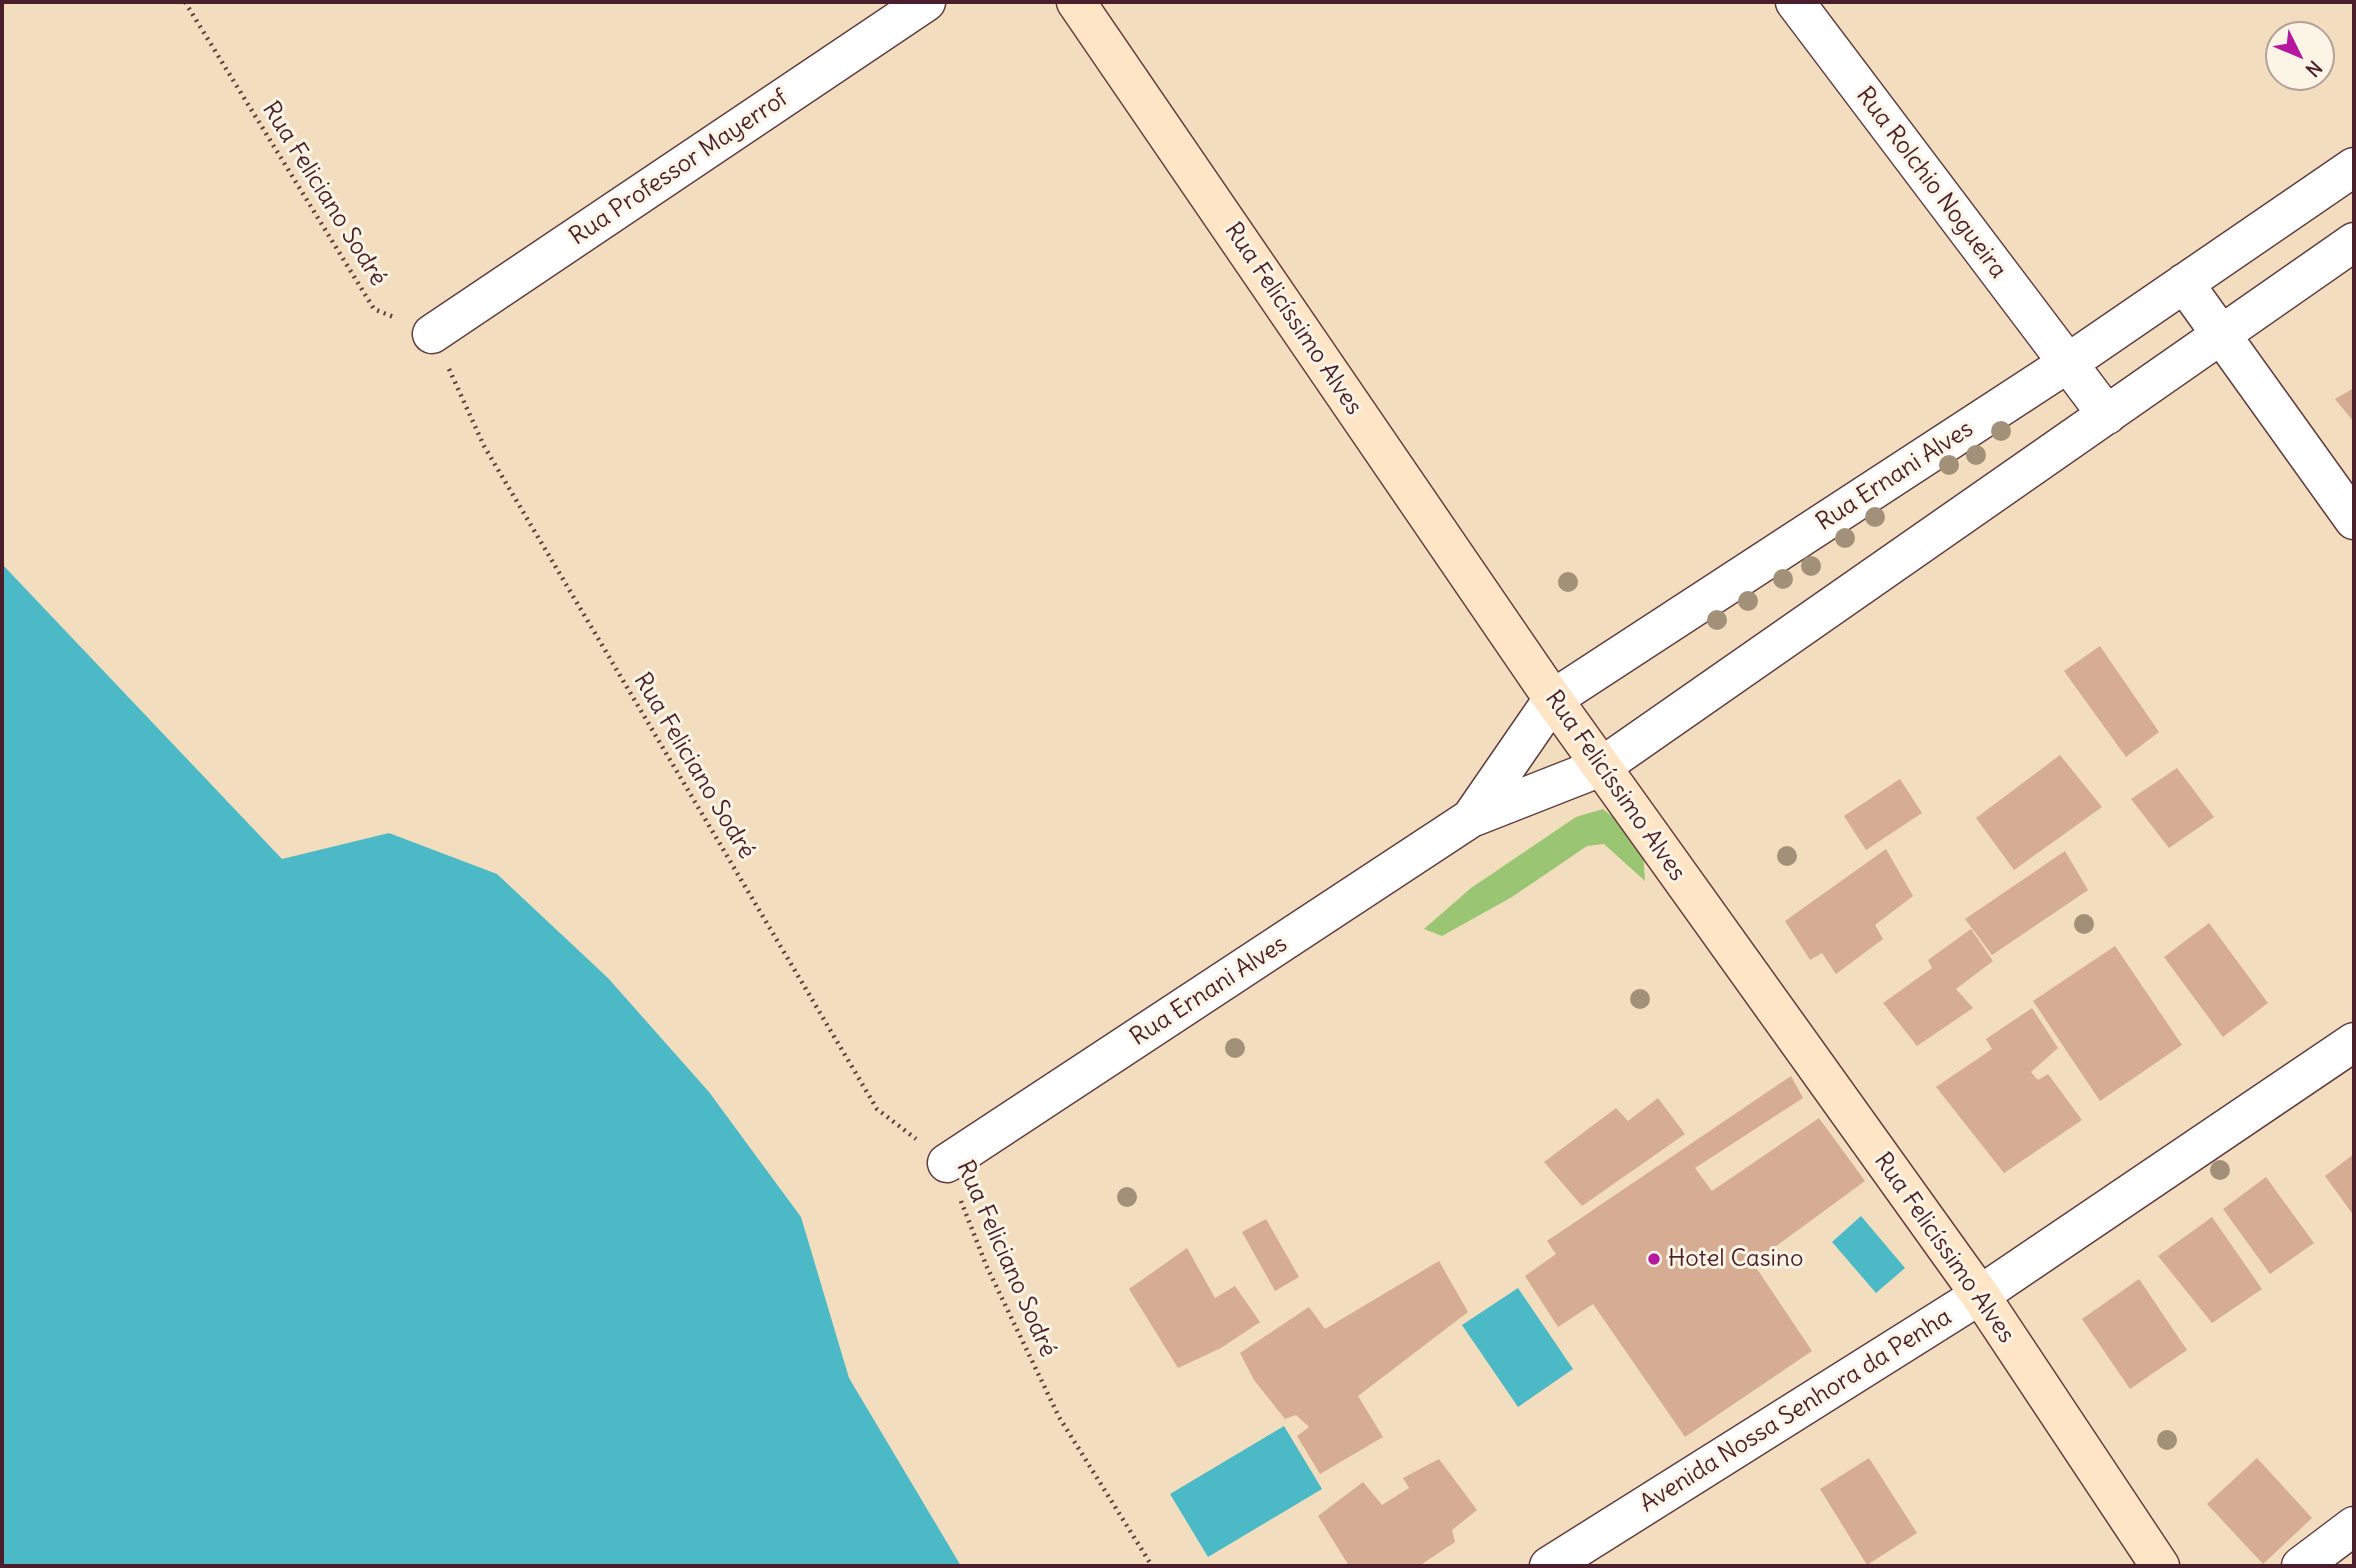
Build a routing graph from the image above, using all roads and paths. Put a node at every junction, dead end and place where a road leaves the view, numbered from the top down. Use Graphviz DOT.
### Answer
graph roads {
  1 [pos="185,2"];
  2 [pos="926,2"];
  3 [pos="1076,2"];
  4 [pos="1795,2"];
  5 [pos="2354,167"];
  6 [pos="2354,242"];
  7 [pos="2184,283"];
  8 [pos="432,334"];
  9 [pos="2221,335"];
  10 [pos="2068,363"];
  11 [pos="2107,415"];
  12 [pos="2354,520"];
  13 [pos="1553,699"];
  14 [pos="1601,767"];
  15 [pos="1471,818"];
  16 [pos="2354,1042"];
  17 [pos="947,1163"];
  18 [pos="1980,1295"];
  19 [pos="2354,1526"];
  20 [pos="1152,1566"];
  21 [pos="1549,1566"];
  22 [pos="2160,1566"];
  23 [pos="2301,1566"];
  1 -- 8 [label="path, Rua Feliciano Sodré"];
  2 -- 8 [label="street, Rua Professor Mayerrof"];
  3 -- 13 [label="street, Rua Felicíssimo Alves"];
  4 -- 10 [label="street, Rua Rolchio Nogueira"];
  5 -- 7 [label="street, Rua Ernani Alves"];
  6 -- 9 [label="street, Rua Ernani Alves"];
  7 -- 9 [label="street"];
  7 -- 10 [label="street, Rua Ernani Alves"];
  8 -- 17 [label="path, Rua Feliciano Sodré"];
  9 -- 11 [label="street, Rua Ernani Alves"];
  9 -- 12 [label="street"];
  10 -- 11 [label="street, Rua Rolchio Nogueira"];
  10 -- 13 [label="street, Rua Ernani Alves"];
  11 -- 14 [label="street, Rua Ernani Alves"];
  13 -- 14 [label="street, Rua Felicíssimo Alves"];
  13 -- 15 [label="street, Rua Ernani Alves"];
  14 -- 15 [label="street, Rua Ernani Alves"];
  14 -- 18 [label="street, Rua Felicíssimo Alves"];
  15 -- 17 [label="street, Rua Ernani Alves"];
  16 -- 18 [label="street, Avenida Nossa Senhora da Penha"];
  17 -- 20 [label="path, Rua Feliciano Sodré"];
  18 -- 21 [label="street, Avenida Nossa Senhora da Penha"];
  18 -- 22 [label="street, Rua Felicíssimo Alves"];
  19 -- 23 [label="street"];
}
